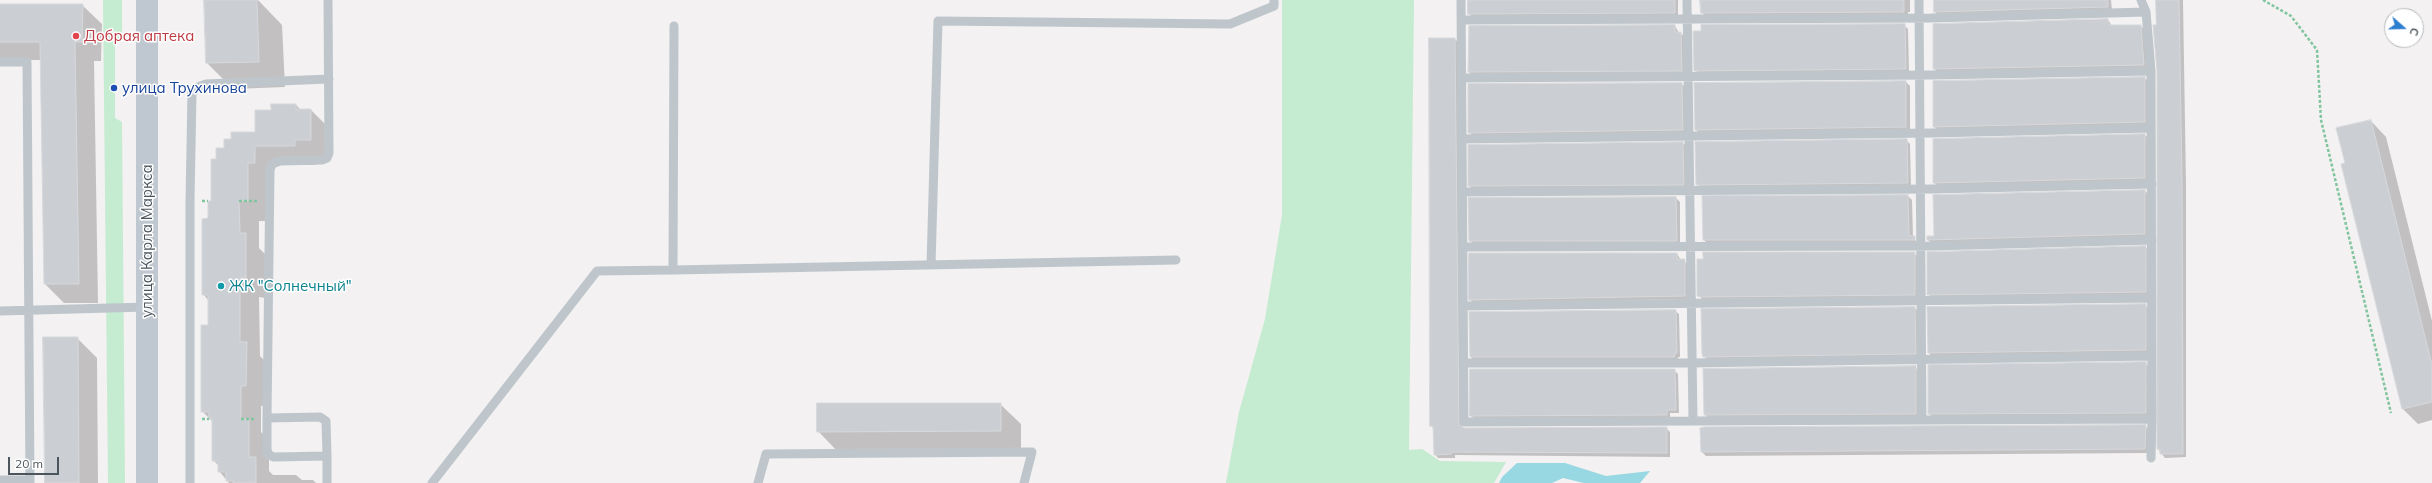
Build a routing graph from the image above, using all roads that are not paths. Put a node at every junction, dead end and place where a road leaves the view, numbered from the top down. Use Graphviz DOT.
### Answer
graph roads {
  1 [pos="148,0"];
  2 [pos="328,0"];
  3 [pos="1274,0"];
  4 [pos="1461,0"];
  5 [pos="1687,0"];
  6 [pos="1919,0"];
  7 [pos="2142,0"];
  8 [pos="2146,12"];
  9 [pos="1920,18"];
  10 [pos="1687,19"];
  11 [pos="1461,20"];
  12 [pos="674,26"];
  13 [pos="0,62"];
  14 [pos="2151,71"];
  15 [pos="1920,75"];
  16 [pos="1688,76"];
  17 [pos="1462,78"];
  18 [pos="329,79"];
  19 [pos="2151,128"];
  20 [pos="1920,133"];
  21 [pos="1689,136"];
  22 [pos="1462,139"];
  23 [pos="2152,184"];
  24 [pos="1920,189"];
  25 [pos="1690,190"];
  26 [pos="1463,192"];
  27 [pos="2152,240"];
  28 [pos="1691,246"];
  29 [pos="1920,246"];
  30 [pos="1463,247"];
  31 [pos="1176,260"];
  32 [pos="931,265"];
  33 [pos="673,270"];
  34 [pos="2152,298"];
  35 [pos="1921,301"];
  36 [pos="1691,302"];
  37 [pos="1463,306"];
  38 [pos="147,307"];
  39 [pos="29,310"];
  40 [pos="0,311"];
  41 [pos="2151,356"];
  42 [pos="1921,361"];
  43 [pos="1463,363"];
  44 [pos="1692,364"];
  45 [pos="267,418"];
  46 [pos="2152,419"];
  47 [pos="1922,420"];
  48 [pos="1693,421"];
  49 [pos="327,456"];
  50 [pos="2151,458"];
  51 [pos="0,480"];
  52 [pos="30,482"];
  53 [pos="147,483"];
  54 [pos="190,483"];
  55 [pos="327,483"];
  56 [pos="432,483"];
  57 [pos="758,483"];
  58 [pos="1024,483"];
  1 -- 38 [label="street, улица Карла Маркса"];
  2 -- 18 [label="lane"];
  3 -- 32 [label="lane"];
  4 -- 11 [label="lane"];
  5 -- 10 [label="lane"];
  6 -- 9 [label="lane"];
  7 -- 8 [label="lane"];
  8 -- 9 [label="lane"];
  8 -- 14 [label="lane"];
  9 -- 10 [label="lane"];
  9 -- 15 [label="lane"];
  10 -- 11 [label="lane"];
  10 -- 16 [label="lane"];
  11 -- 17 [label="lane"];
  12 -- 33 [label="lane"];
  13 -- 39 [label="lane"];
  14 -- 15 [label="lane"];
  14 -- 19 [label="lane"];
  15 -- 16 [label="lane"];
  15 -- 20 [label="lane"];
  16 -- 17 [label="lane"];
  16 -- 21 [label="lane"];
  17 -- 22 [label="lane"];
  18 -- 45 [label="lane"];
  18 -- 54 [label="lane"];
  19 -- 20 [label="lane"];
  19 -- 23 [label="lane"];
  20 -- 21 [label="lane"];
  20 -- 24 [label="lane"];
  21 -- 22 [label="lane"];
  21 -- 25 [label="lane"];
  22 -- 26 [label="lane"];
  23 -- 24 [label="lane"];
  23 -- 27 [label="lane"];
  24 -- 25 [label="lane"];
  24 -- 29 [label="lane"];
  25 -- 26 [label="lane"];
  25 -- 28 [label="lane"];
  26 -- 30 [label="lane"];
  27 -- 29 [label="lane"];
  27 -- 34 [label="lane"];
  28 -- 29 [label="lane"];
  28 -- 30 [label="lane"];
  28 -- 36 [label="lane"];
  29 -- 35 [label="lane"];
  30 -- 37 [label="lane"];
  31 -- 32 [label="lane"];
  32 -- 33 [label="lane"];
  33 -- 56 [label="lane"];
  34 -- 35 [label="lane"];
  34 -- 41 [label="lane"];
  35 -- 36 [label="lane"];
  35 -- 42 [label="lane"];
  36 -- 37 [label="lane"];
  36 -- 44 [label="lane"];
  37 -- 43 [label="lane"];
  38 -- 39 [label="lane"];
  38 -- 53 [label="street, улица Карла Маркса"];
  39 -- 40 [label="lane"];
  39 -- 52 [label="lane"];
  41 -- 42 [label="lane"];
  41 -- 46 [label="lane"];
  42 -- 44 [label="lane"];
  42 -- 47 [label="lane"];
  43 -- 44 [label="lane"];
  43 -- 48 [label="lane"];
  44 -- 48 [label="lane"];
  45 -- 49 [label="lane"];
  45 -- 49 [label="lane"];
  46 -- 47 [label="lane"];
  46 -- 50 [label="lane"];
  47 -- 48 [label="lane"];
  49 -- 55 [label="lane"];
  51 -- 52 [label="lane"];
  57 -- 58 [label="lane"];
}
